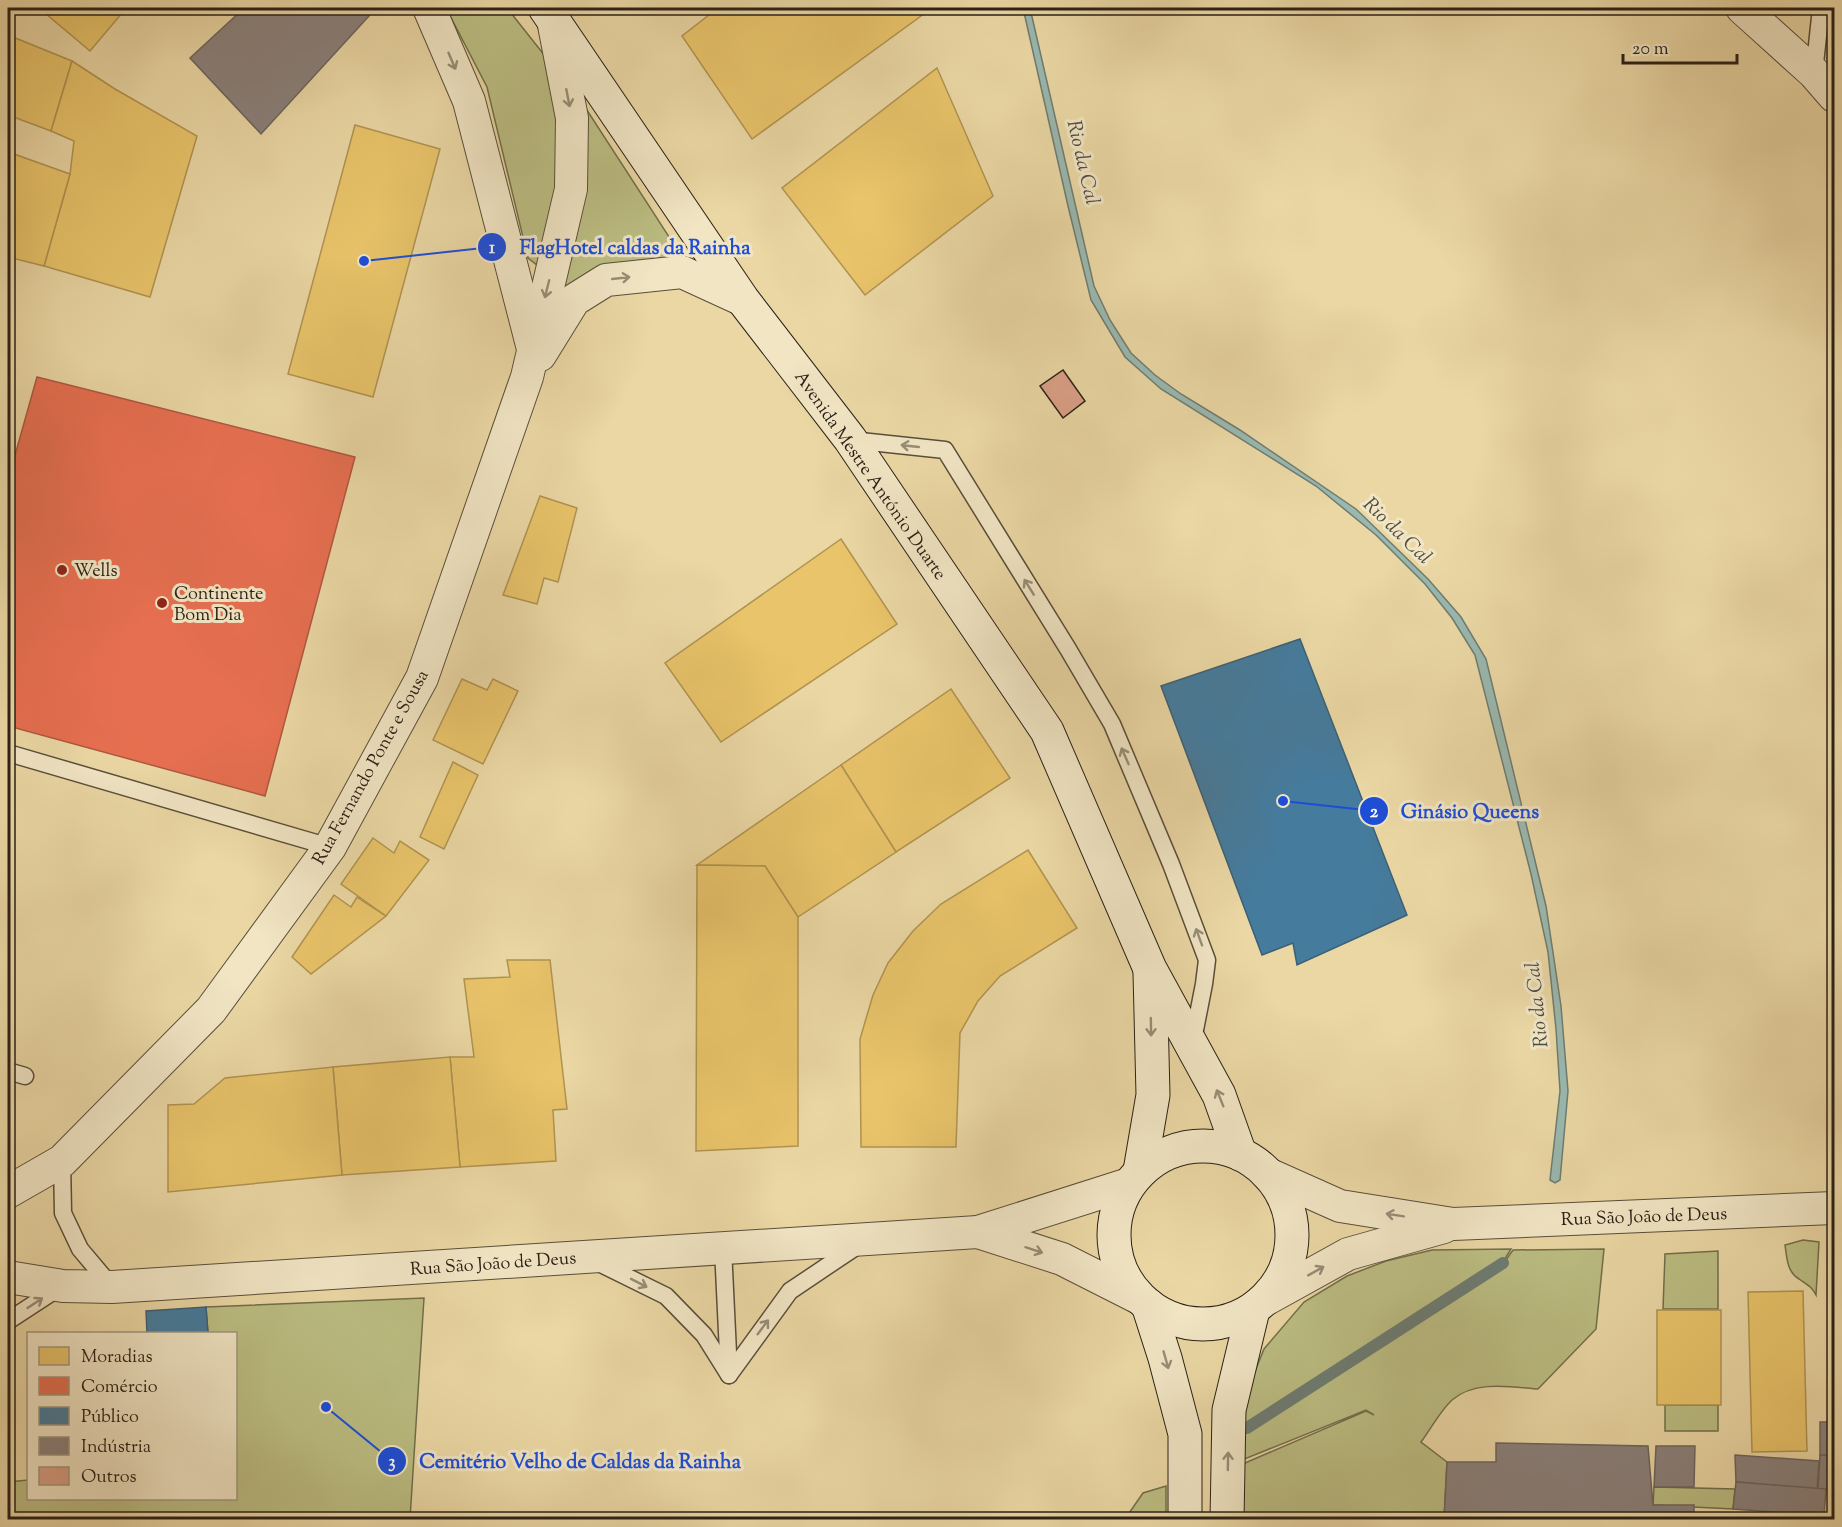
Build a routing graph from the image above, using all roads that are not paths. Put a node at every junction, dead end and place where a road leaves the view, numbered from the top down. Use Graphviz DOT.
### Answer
graph roads {
  1 [pos="429,8"];
  2 [pos="1742,8"];
  3 [pos="1821,8"];
  4 [pos="549,14"];
  5 [pos="1814,73"];
  6 [pos="1834,96"];
  7 [pos="743,300"];
  8 [pos="530,362"];
  9 [pos="850,440"];
  10 [pos="8,753"];
  11 [pos="330,847"];
  12 [pos="1150,969"];
  13 [pos="1192,1044"];
  14 [pos="8,1071"];
  15 [pos="25,1076"];
  16 [pos="1240,1154"];
  17 [pos="62,1161"];
  18 [pos="1266,1173"];
  19 [pos="1135,1178"];
  20 [pos="8,1192"];
  21 [pos="1834,1208"];
  22 [pos="1453,1224"];
  23 [pos="978,1232"];
  24 [pos="868,1239"];
  25 [pos="723,1248"];
  26 [pos="587,1257"];
  27 [pos="8,1277"];
  28 [pos="63,1286"];
  29 [pos="112,1287"];
  30 [pos="1143,1301"];
  31 [pos="1259,1305"];
  32 [pos="8,1321"];
  33 [pos="729,1375"];
  34 [pos="1185,1520"];
  35 [pos="1227,1520"];
  1 -- 8 [label="street, one-way"];
  2 -- 5 [label="street"];
  3 -- 5 [label="lane"];
  4 -- 7 [label="main road, Avenida Mestre António Duarte"];
  4 -- 8 [label="street, Rua Fernando Ponte e Sousa, one-way"];
  5 -- 6 [label="street"];
  8 -- 7 [label="street, Rua Fernando Ponte e Sousa, one-way"];
  7 -- 9 [label="main road, Avenida Mestre António Duarte"];
  8 -- 11 [label="street, Rua Fernando Ponte e Sousa"];
  9 -- 12 [label="main road, Avenida Mestre António Duarte"];
  13 -- 9 [label="lane, one-way"];
  10 -- 11 [label="lane"];
  11 -- 17 [label="street, Rua Fernando Ponte e Sousa"];
  12 -- 13 [label="main road, Avenida Mestre António Duarte"];
  12 -- 19 [label="main road, one-way"];
  16 -- 13 [label="main road, Avenida Mestre António Duarte, one-way"];
  14 -- 15 [label="lane"];
  16 -- 18 [label="main road"];
  16 -- 19 [label="main road"];
  17 -- 20 [label="street, Rua Fernando Ponte e Sousa"];
  17 -- 29 [label="lane"];
  22 -- 18 [label="street, one-way"];
  18 -- 31 [label="main road"];
  19 -- 23 [label="street"];
  19 -- 30 [label="main road"];
  21 -- 22 [label="street, Rua São João de Deus"];
  31 -- 22 [label="street, one-way"];
  23 -- 24 [label="street, Rua São João de Deus"];
  23 -- 30 [label="street, one-way"];
  24 -- 25 [label="street, Rua São João de Deus"];
  33 -- 24 [label="lane, one-way"];
  25 -- 26 [label="street, Rua São João de Deus"];
  25 -- 33 [label="lane"];
  26 -- 29 [label="street, Rua São João de Deus"];
  26 -- 33 [label="lane, one-way"];
  27 -- 28 [label="street, Rua São João de Deus"];
  28 -- 29 [label="street, Rua São João de Deus"];
  32 -- 28 [label="lane, one-way"];
  30 -- 31 [label="main road"];
  30 -- 34 [label="main road, one-way"];
  35 -- 31 [label="main road, one-way"];
}
